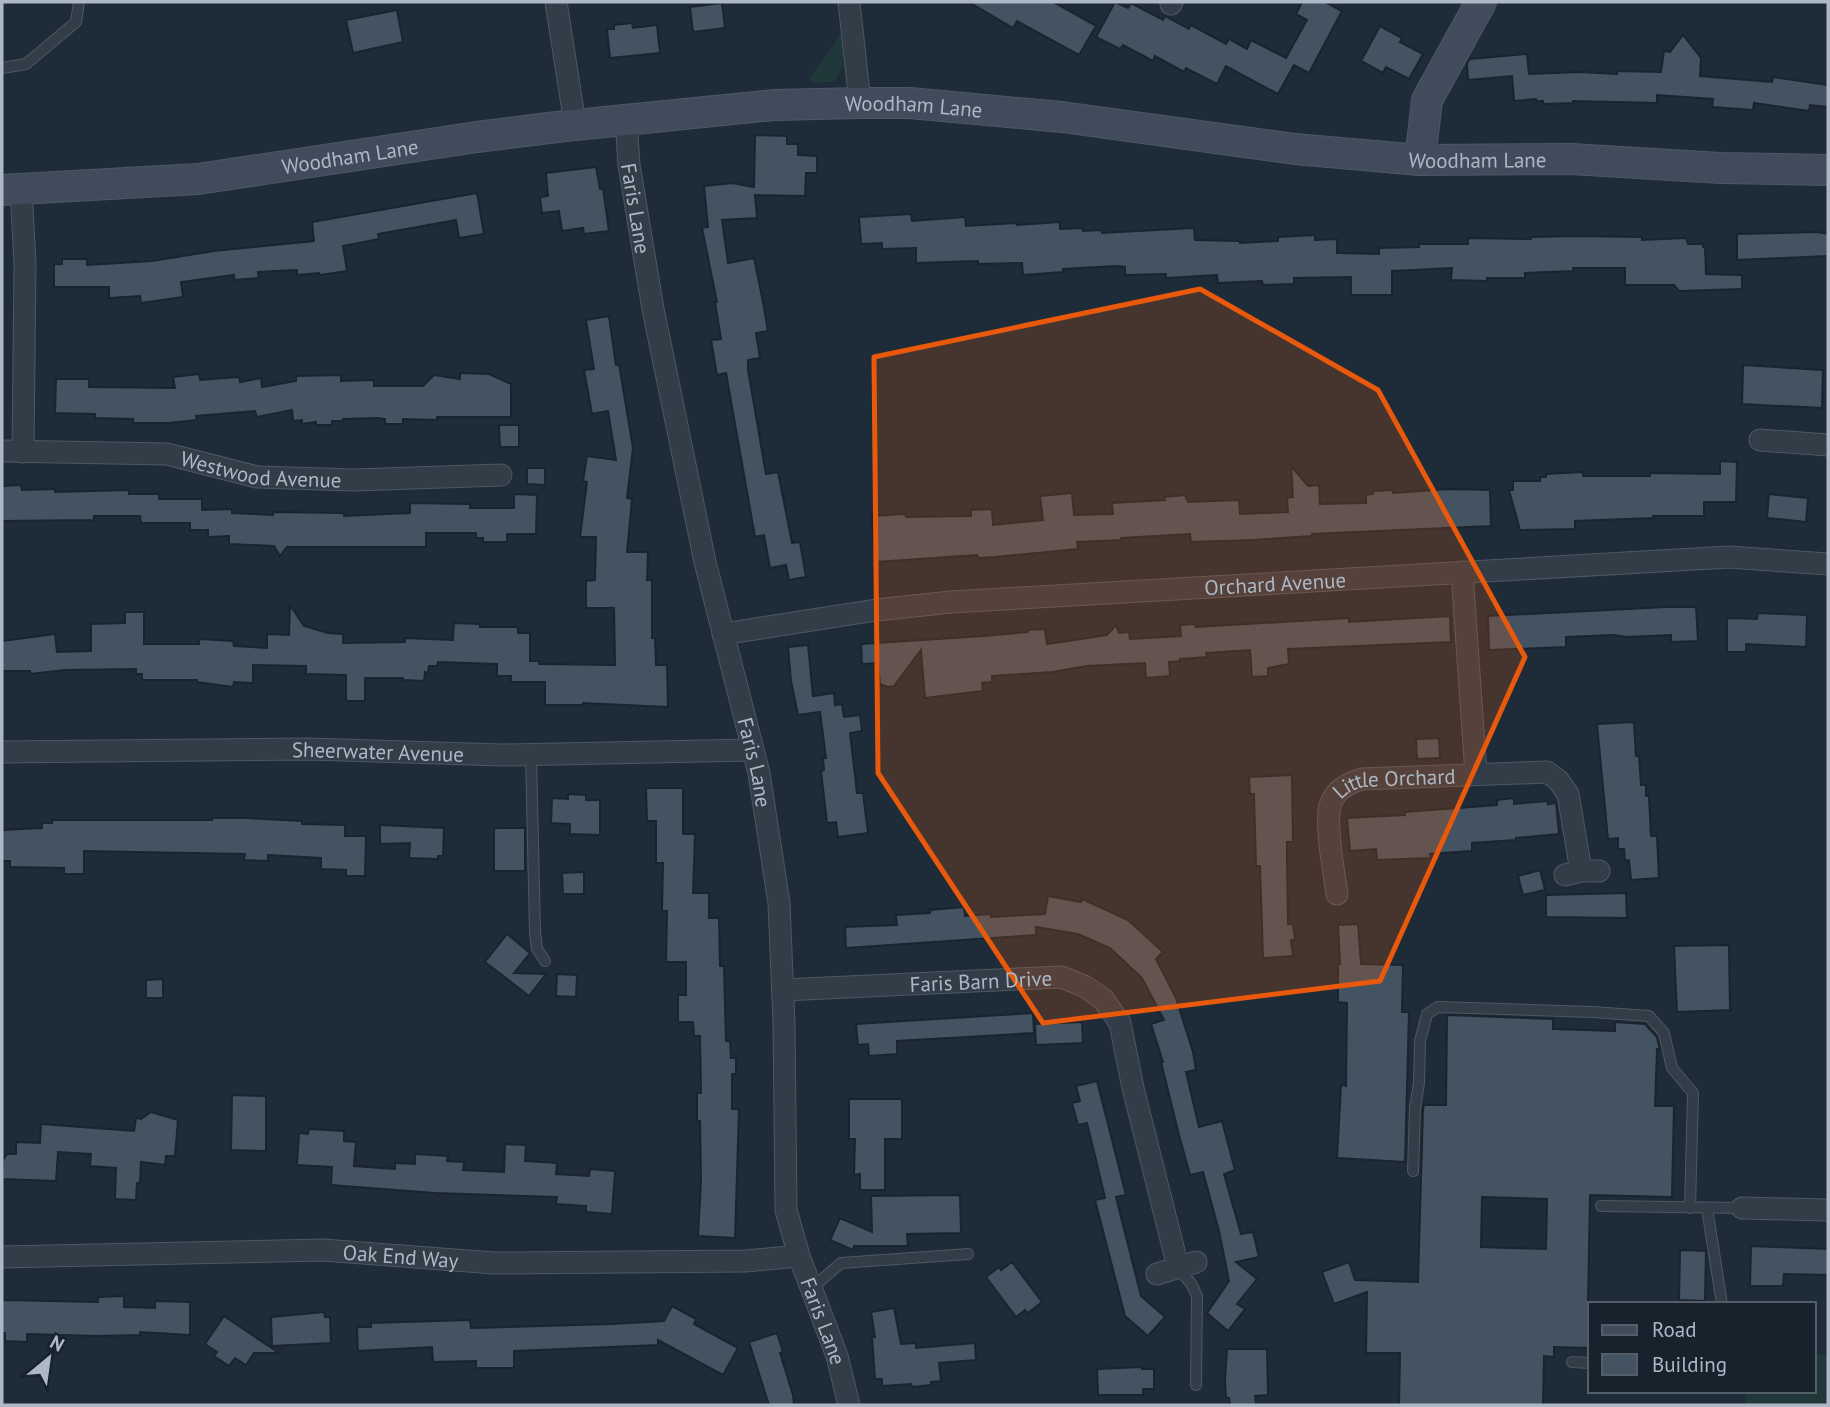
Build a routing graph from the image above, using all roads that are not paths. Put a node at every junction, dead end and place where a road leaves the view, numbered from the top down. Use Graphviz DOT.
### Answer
graph roads {
  1 [pos="79,2"];
  2 [pos="556,2"];
  3 [pos="849,2"];
  4 [pos="1481,2"];
  5 [pos="2,68"];
  6 [pos="860,103"];
  7 [pos="626,120"];
  8 [pos="575,124"];
  9 [pos="1420,160"];
  10 [pos="1828,170"];
  11 [pos="11,190"];
  12 [pos="1760,440"];
  13 [pos="1828,445"];
  14 [pos="2,451"];
  15 [pos="23,452"];
  16 [pos="501,475"];
  17 [pos="1828,564"];
  18 [pos="1462,572"];
  19 [pos="723,634"];
  20 [pos="753,750"];
  21 [pos="2,752"];
  22 [pos="531,754"];
  23 [pos="1476,774"];
  24 [pos="1582,872"];
  25 [pos="1336,894"];
  26 [pos="545,961"];
  27 [pos="783,990"];
  28 [pos="1413,1171"];
  29 [pos="1601,1206"];
  30 [pos="1690,1208"];
  31 [pos="1707,1208"];
  32 [pos="1742,1208"];
  33 [pos="1828,1210"];
  34 [pos="968,1254"];
  35 [pos="799,1255"];
  36 [pos="2,1257"];
  37 [pos="1187,1265"];
  38 [pos="1157,1274"];
  39 [pos="811,1289"];
  40 [pos="1722,1302"];
  41 [pos="1572,1362"];
  42 [pos="1588,1363"];
  43 [pos="1196,1385"];
  44 [pos="849,1405"];
  1 -- 5 [label="lane"];
  2 -- 8 [label="street"];
  3 -- 6 [label="street"];
  4 -- 9 [label="main road"];
  6 -- 7 [label="main road, Woodham Lane"];
  6 -- 9 [label="main road, Woodham Lane"];
  7 -- 8 [label="main road, Woodham Lane"];
  7 -- 19 [label="street, Faris Lane"];
  8 -- 11 [label="main road, Woodham Lane"];
  9 -- 10 [label="main road, Woodham Lane"];
  11 -- 15 [label="street"];
  12 -- 13 [label="street"];
  14 -- 15 [label="street, Westwood Avenue"];
  15 -- 16 [label="street, Westwood Avenue"];
  17 -- 18 [label="street, Orchard Avenue"];
  18 -- 19 [label="street, Orchard Avenue"];
  18 -- 23 [label="street, Little Orchard"];
  19 -- 20 [label="street, Faris Lane"];
  20 -- 22 [label="street, Sheerwater Avenue"];
  20 -- 27 [label="street, Faris Lane"];
  21 -- 22 [label="street, Sheerwater Avenue"];
  22 -- 26 [label="lane"];
  23 -- 24 [label="street, Little Orchard"];
  23 -- 25 [label="street, Little Orchard"];
  27 -- 35 [label="street, Faris Lane"];
  27 -- 37 [label="street, Faris Barn Drive"];
  28 -- 30 [label="lane"];
  29 -- 30 [label="lane"];
  30 -- 31 [label="lane"];
  31 -- 32 [label="lane"];
  31 -- 40 [label="lane"];
  32 -- 33 [label="street"];
  34 -- 39 [label="lane"];
  35 -- 36 [label="street, Oak End Way"];
  35 -- 39 [label="street, Faris Lane"];
  37 -- 38 [label="street"];
  37 -- 43 [label="lane"];
  39 -- 44 [label="street, Faris Lane"];
  41 -- 42 [label="lane"];
}
